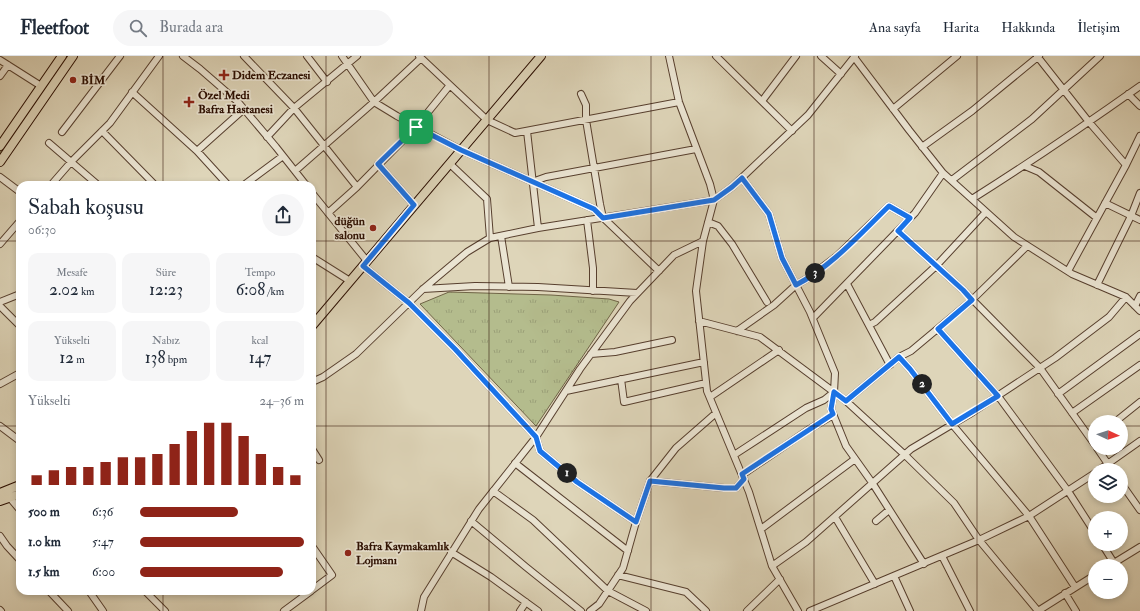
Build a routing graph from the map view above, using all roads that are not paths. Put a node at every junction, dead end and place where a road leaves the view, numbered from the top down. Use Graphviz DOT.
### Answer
graph roads {
  1 [pos="62,56"];
  2 [pos="73,56"];
  3 [pos="120,56"];
  4 [pos="159,56"];
  5 [pos="183,56"];
  6 [pos="244,56"];
  7 [pos="307,56"];
  8 [pos="342,56"];
  9 [pos="357,56"];
  10 [pos="541,56"];
  11 [pos="669,56"];
  12 [pos="716,56"];
  13 [pos="796,56"];
  14 [pos="821,56"];
  15 [pos="958,56"];
  16 [pos="1038,56"];
  17 [pos="1100,56"];
  18 [pos="420,57"];
  19 [pos="855,57"];
  20 [pos="0,60"];
  21 [pos="347,64"];
  22 [pos="8,65"];
  23 [pos="841,74"];
  24 [pos="0,76"];
  25 [pos="327,82"];
  26 [pos="450,85"];
  27 [pos="41,86"];
  28 [pos="1140,86"];
  29 [pos="1063,89"];
  30 [pos="132,92"];
  31 [pos="581,94"];
  32 [pos="1128,94"];
  33 [pos="762,101"];
  34 [pos="374,102"];
  35 [pos="679,102"];
  36 [pos="1140,106"];
  37 [pos="294,108"];
  38 [pos="244,109"];
  39 [pos="893,109"];
  40 [pos="487,120"];
  41 [pos="586,120"];
  42 [pos="1089,122"];
  43 [pos="416,127"];
  44 [pos="792,130"];
  45 [pos="102,131"];
  46 [pos="527,131"];
  47 [pos="62,132"];
  48 [pos="1140,136"];
  49 [pos="267,137"];
  50 [pos="49,143"];
  51 [pos="324,144"];
  52 [pos="0,146"];
  53 [pos="922,147"];
  54 [pos="696,149"];
  55 [pos="461,150"];
  56 [pos="197,151"];
  57 [pos="283,156"];
  58 [pos="0,162"];
  59 [pos="71,162"];
  60 [pos="378,164"];
  61 [pos="450,164"];
  62 [pos="1126,165"];
  63 [pos="1025,166"];
  64 [pos="594,168"];
  65 [pos="295,171"];
  66 [pos="943,173"];
  67 [pos="0,177"];
  68 [pos="742,178"];
  69 [pos="952,180"];
  70 [pos="54,181"];
  71 [pos="93,181"];
  72 [pos="151,181"];
  73 [pos="224,181"];
  74 [pos="249,181"];
  75 [pos="303,181"];
  76 [pos="532,182"];
  77 [pos="357,187"];
  78 [pos="16,189"];
  79 [pos="1140,193"];
  80 [pos="316,198"];
  81 [pos="972,199"];
  82 [pos="714,200"];
  83 [pos="1105,203"];
  84 [pos="414,205"];
  85 [pos="986,212"];
  86 [pos="328,213"];
  87 [pos="1131,216"];
  88 [pos="603,218"];
  89 [pos="910,218"];
  90 [pos="1097,218"];
  91 [pos="587,220"];
  92 [pos="1140,220"];
  93 [pos="708,222"];
  94 [pos="16,225"];
  95 [pos="538,228"];
  96 [pos="898,231"];
  97 [pos="501,236"];
  98 [pos="490,238"];
  99 [pos="703,241"];
  100 [pos="0,244"];
  101 [pos="1027,246"];
  102 [pos="316,260"];
  103 [pos="365,263"];
  104 [pos="936,266"];
  105 [pos="659,271"];
  106 [pos="1068,272"];
  107 [pos="350,281"];
  108 [pos="846,284"];
  109 [pos="796,285"];
  110 [pos="1097,285"];
  111 [pos="509,287"];
  112 [pos="423,290"];
  113 [pos="593,291"];
  114 [pos="637,294"];
  115 [pos="16,296"];
  116 [pos="1140,296"];
  117 [pos="1126,297"];
  118 [pos="972,300"];
  119 [pos="0,302"];
  120 [pos="767,302"];
  121 [pos="409,303"];
  122 [pos="0,306"];
  123 [pos="1138,308"];
  124 [pos="813,318"];
  125 [pos="316,321"];
  126 [pos="699,321"];
  127 [pos="16,322"];
  128 [pos="869,326"];
  129 [pos="938,329"];
  130 [pos="737,331"];
  131 [pos="1140,334"];
  132 [pos="672,340"];
  133 [pos="779,350"];
  134 [pos="591,354"];
  135 [pos="899,357"];
  136 [pos="704,362"];
  137 [pos="890,365"];
  138 [pos="1140,365"];
  139 [pos="1040,368"];
  140 [pos="16,375"];
  141 [pos="621,379"];
  142 [pos="316,380"];
  143 [pos="0,384"];
  144 [pos="706,384"];
  145 [pos="566,390"];
  146 [pos="834,392"];
  147 [pos="1058,394"];
  148 [pos="998,396"];
  149 [pos="710,397"];
  150 [pos="846,401"];
  151 [pos="1140,402"];
  152 [pos="716,413"];
  153 [pos="1072,413"];
  154 [pos="833,414"];
  155 [pos="1124,415"];
  156 [pos="952,424"];
  157 [pos="0,426"];
  158 [pos="1088,433"];
  159 [pos="536,437"];
  160 [pos="16,438"];
  161 [pos="1140,441"];
  162 [pos="316,455"];
  163 [pos="734,455"];
  164 [pos="905,455"];
  165 [pos="855,459"];
  166 [pos="319,460"];
  167 [pos="515,463"];
  168 [pos="1109,463"];
  169 [pos="743,477"];
  170 [pos="1088,478"];
  171 [pos="650,481"];
  172 [pos="872,484"];
  173 [pos="16,487"];
  174 [pos="493,491"];
  175 [pos="1068,491"];
  176 [pos="1128,492"];
  177 [pos="0,493"];
  178 [pos="16,496"];
  179 [pos="10,498"];
  180 [pos="0,501"];
  181 [pos="16,505"];
  182 [pos="889,510"];
  183 [pos="1140,510"];
  184 [pos="1029,516"];
  185 [pos="835,517"];
  186 [pos="471,521"];
  187 [pos="876,521"];
  188 [pos="636,522"];
  189 [pos="1088,522"];
  190 [pos="761,529"];
  191 [pos="0,536"];
  192 [pos="979,540"];
  193 [pos="1140,547"];
  194 [pos="628,551"];
  195 [pos="316,552"];
  196 [pos="451,552"];
  197 [pos="16,556"];
  198 [pos="942,556"];
  199 [pos="1120,559"];
  200 [pos="924,564"];
  201 [pos="772,566"];
  202 [pos="618,575"];
  203 [pos="894,576"];
  204 [pos="780,579"];
  205 [pos="1088,579"];
  206 [pos="875,584"];
  207 [pos="316,587"];
  208 [pos="1075,587"];
  209 [pos="608,590"];
  210 [pos="1065,593"];
  211 [pos="53,595"];
  212 [pos="93,595"];
  213 [pos="149,595"];
  214 [pos="306,595"];
  215 [pos="526,602"];
  216 [pos="287,610"];
  217 [pos="68,611"];
  218 [pos="103,611"];
  219 [pos="165,611"];
  220 [pos="421,611"];
  221 [pos="520,611"];
  222 [pos="538,611"];
  223 [pos="581,611"];
  224 [pos="590,611"];
  225 [pos="646,611"];
  226 [pos="706,611"];
  227 [pos="747,611"];
  228 [pos="798,611"];
  229 [pos="810,611"];
  230 [pos="910,611"];
  231 [pos="970,611"];
  232 [pos="1038,611"];
  233 [pos="1076,611"];
  1 -- 27 [label="main road"];
  2 -- 58 [label="main road"];
  3 -- 47 [label="street"];
  4 -- 30 [label="street"];
  5 -- 38 [label="street"];
  6 -- 37 [label="street"];
  7 -- 25 [label="street"];
  8 -- 21 [label="street"];
  9 -- 21 [label="street"];
  10 -- 40 [label="main road"];
  11 -- 35 [label="street"];
  12 -- 33 [label="street"];
  13 -- 33 [label="street"];
  14 -- 23 [label="street"];
  15 -- 39 [label="street"];
  16 -- 29 [label="street"];
  16 -- 53 [label="street"];
  17 -- 29 [label="street"];
  18 -- 26 [label="street"];
  18 -- 34 [label="street"];
  19 -- 23 [label="street"];
  19 -- 39 [label="street"];
  20 -- 22 [label="street"];
  21 -- 25 [label="street"];
  21 -- 34 [label="street"];
  22 -- 24 [label="street"];
  22 -- 27 [label="street"];
  23 -- 44 [label="street"];
  25 -- 37 [label="street"];
  26 -- 40 [label="street"];
  26 -- 43 [label="street"];
  27 -- 52 [label="main road"];
  28 -- 32 [label="street"];
  29 -- 42 [label="street"];
  29 -- 69 [label="street"];
  30 -- 45 [label="street"];
  30 -- 56 [label="street"];
  31 -- 41 [label="street"];
  32 -- 36 [label="street"];
  32 -- 42 [label="street"];
  33 -- 44 [label="street"];
  34 -- 43 [label="street"];
  34 -- 51 [label="street"];
  35 -- 41 [label="street"];
  35 -- 54 [label="street"];
  37 -- 49 [label="street"];
  37 -- 51 [label="street"];
  38 -- 49 [label="street"];
  38 -- 56 [label="street"];
  39 -- 53 [label="street"];
  40 -- 46 [label="street"];
  40 -- 55 [label="main road"];
  41 -- 46 [label="street"];
  41 -- 64 [label="street"];
  42 -- 62 [label="street"];
  42 -- 63 [label="street"];
  43 -- 55 [label="street"];
  43 -- 60 [label="street"];
  44 -- 68 [label="street"];
  45 -- 59 [label="street"];
  45 -- 72 [label="street"];
  46 -- 76 [label="street"];
  48 -- 62 [label="street"];
  49 -- 57 [label="street"];
  50 -- 59 [label="street"];
  51 -- 65 [label="street"];
  51 -- 77 [label="street"];
  53 -- 66 [label="street"];
  54 -- 64 [label="street"];
  54 -- 82 [label="street"];
  55 -- 61 [label="main road"];
  55 -- 76 [label="street"];
  56 -- 73 [label="street"];
  57 -- 65 [label="street"];
  57 -- 74 [label="street"];
  59 -- 70 [label="street"];
  59 -- 71 [label="street"];
  60 -- 77 [label="street"];
  60 -- 84 [label="street"];
  61 -- 84 [label="main road"];
  61 -- 98 [label="street"];
  62 -- 83 [label="street"];
  63 -- 81 [label="street"];
  63 -- 90 [label="street"];
  64 -- 76 [label="street"];
  64 -- 88 [label="street"];
  65 -- 75 [label="street"];
  66 -- 69 [label="street"];
  66 -- 89 [label="street"];
  67 -- 78 [label="street"];
  68 -- 82 [label="street"];
  68 -- 109 [label="street"];
  69 -- 81 [label="street"];
  76 -- 88 [label="street"];
  76 -- 95 [label="street"];
  77 -- 86 [label="street"];
  79 -- 87 [label="street"];
  80 -- 86 [label="street"];
  81 -- 85 [label="street"];
  82 -- 88 [label="street"];
  82 -- 93 [label="street"];
  83 -- 87 [label="street"];
  83 -- 90 [label="street"];
  84 -- 103 [label="main road"];
  85 -- 101 [label="street"];
  85 -- 104 [label="street"];
  86 -- 103 [label="street"];
  87 -- 92 [label="street"];
  87 -- 110 [label="street"];
  88 -- 91 [label="street"];
  88 -- 105 [label="street"];
  89 -- 96 [label="street"];
  89 -- 109 [label="street"];
  90 -- 106 [label="street"];
  91 -- 95 [label="street"];
  91 -- 113 [label="street"];
  93 -- 99 [label="street"];
  93 -- 120 [label="street"];
  94 -- 100 [label="street"];
  95 -- 97 [label="street"];
  96 -- 104 [label="street"];
  96 -- 108 [label="street"];
  97 -- 98 [label="street"];
  97 -- 111 [label="street"];
  98 -- 112 [label="street"];
  99 -- 105 [label="street"];
  99 -- 126 [label="street"];
  101 -- 106 [label="street"];
  101 -- 118 [label="street"];
  102 -- 107 [label="street"];
  103 -- 107 [label="main road"];
  103 -- 121 [label="street"];
  104 -- 118 [label="street"];
  104 -- 128 [label="street"];
  105 -- 114 [label="street"];
  106 -- 110 [label="street"];
  107 -- 125 [label="main road"];
  108 -- 124 [label="street"];
  108 -- 128 [label="street"];
  109 -- 124 [label="street"];
  109 -- 130 [label="street"];
  110 -- 117 [label="street"];
  111 -- 112 [label="street"];
  111 -- 113 [label="street"];
  112 -- 121 [label="street"];
  113 -- 114 [label="street"];
  114 -- 134 [label="street"];
  115 -- 119 [label="street"];
  116 -- 123 [label="street"];
  117 -- 123 [label="street"];
  117 -- 139 [label="street"];
  118 -- 129 [label="street"];
  118 -- 139 [label="street"];
  121 -- 142 [label="street"];
  121 -- 159 [label="street"];
  122 -- 127 [label="street"];
  124 -- 146 [label="street"];
  126 -- 130 [label="street"];
  126 -- 136 [label="street"];
  128 -- 137 [label="street"];
  129 -- 135 [label="street"];
  129 -- 148 [label="street"];
  130 -- 133 [label="street"];
  131 -- 147 [label="street"];
  132 -- 134 [label="street"];
  133 -- 146 [label="street"];
  133 -- 149 [label="street"];
  134 -- 145 [label="street"];
  135 -- 137 [label="street"];
  135 -- 156 [label="street"];
  136 -- 141 [label="street"];
  136 -- 144 [label="street"];
  137 -- 150 [label="street"];
  138 -- 153 [label="street"];
  139 -- 147 [label="street"];
  139 -- 148 [label="street"];
  140 -- 143 [label="street"];
  141 -- 144 [label="street"];
  141 -- 145 [label="street"];
  144 -- 149 [label="street"];
  145 -- 159 [label="street"];
  146 -- 150 [label="street"];
  146 -- 154 [label="street"];
  146 -- 163 [label="street"];
  147 -- 153 [label="street"];
  148 -- 156 [label="street"];
  148 -- 175 [label="street"];
  149 -- 152 [label="street"];
  150 -- 164 [label="street"];
  151 -- 155 [label="street"];
  152 -- 163 [label="street"];
  152 -- 171 [label="street"];
  153 -- 158 [label="street"];
  154 -- 165 [label="street"];
  154 -- 169 [label="street"];
  156 -- 164 [label="street"];
  156 -- 184 [label="street"];
  157 -- 160 [label="street"];
  159 -- 167 [label="street"];
  159 -- 188 [label="street"];
  161 -- 168 [label="street"];
  162 -- 166 [label="street"];
  163 -- 169 [label="street"];
  164 -- 172 [label="street"];
  164 -- 192 [label="street"];
  165 -- 172 [label="street"];
  165 -- 190 [label="street"];
  167 -- 174 [label="street"];
  167 -- 194 [label="street"];
  169 -- 171 [label="street"];
  169 -- 190 [label="street"];
  170 -- 175 [label="street"];
  171 -- 188 [label="street"];
  172 -- 182 [label="street"];
  172 -- 185 [label="street"];
  173 -- 177 [label="main road"];
  174 -- 186 [label="street"];
  174 -- 209 [label="street"];
  175 -- 184 [label="street"];
  175 -- 189 [label="street"];
  176 -- 183 [label="street"];
  178 -- 179 [label="main road"];
  179 -- 180 [label="main road"];
  179 -- 181 [label="street"];
  182 -- 187 [label="street"];
  182 -- 200 [label="street"];
  184 -- 192 [label="street"];
  184 -- 208 [label="street"];
  185 -- 201 [label="street"];
  185 -- 206 [label="street"];
  186 -- 196 [label="street"];
  186 -- 223 [label="street"];
  188 -- 194 [label="street"];
  190 -- 201 [label="street"];
  191 -- 197 [label="street"];
  192 -- 198 [label="street"];
  192 -- 232 [label="street"];
  193 -- 199 [label="street"];
  194 -- 202 [label="street"];
  195 -- 207 [label="street"];
  196 -- 215 [label="street"];
  196 -- 220 [label="street"];
  198 -- 200 [label="street"];
  198 -- 231 [label="street"];
  200 -- 203 [label="street"];
  201 -- 204 [label="street"];
  202 -- 209 [label="street"];
  202 -- 226 [label="street"];
  203 -- 206 [label="street"];
  203 -- 230 [label="street"];
  204 -- 227 [label="street"];
  204 -- 228 [label="street"];
  205 -- 208 [label="street"];
  206 -- 229 [label="street"];
  208 -- 210 [label="street"];
  209 -- 224 [label="street"];
  209 -- 225 [label="street"];
  210 -- 232 [label="street"];
  210 -- 233 [label="street"];
  211 -- 217 [label="street"];
  212 -- 218 [label="street"];
  213 -- 219 [label="street"];
  214 -- 216 [label="street"];
  215 -- 221 [label="street"];
  215 -- 222 [label="street"];
}
